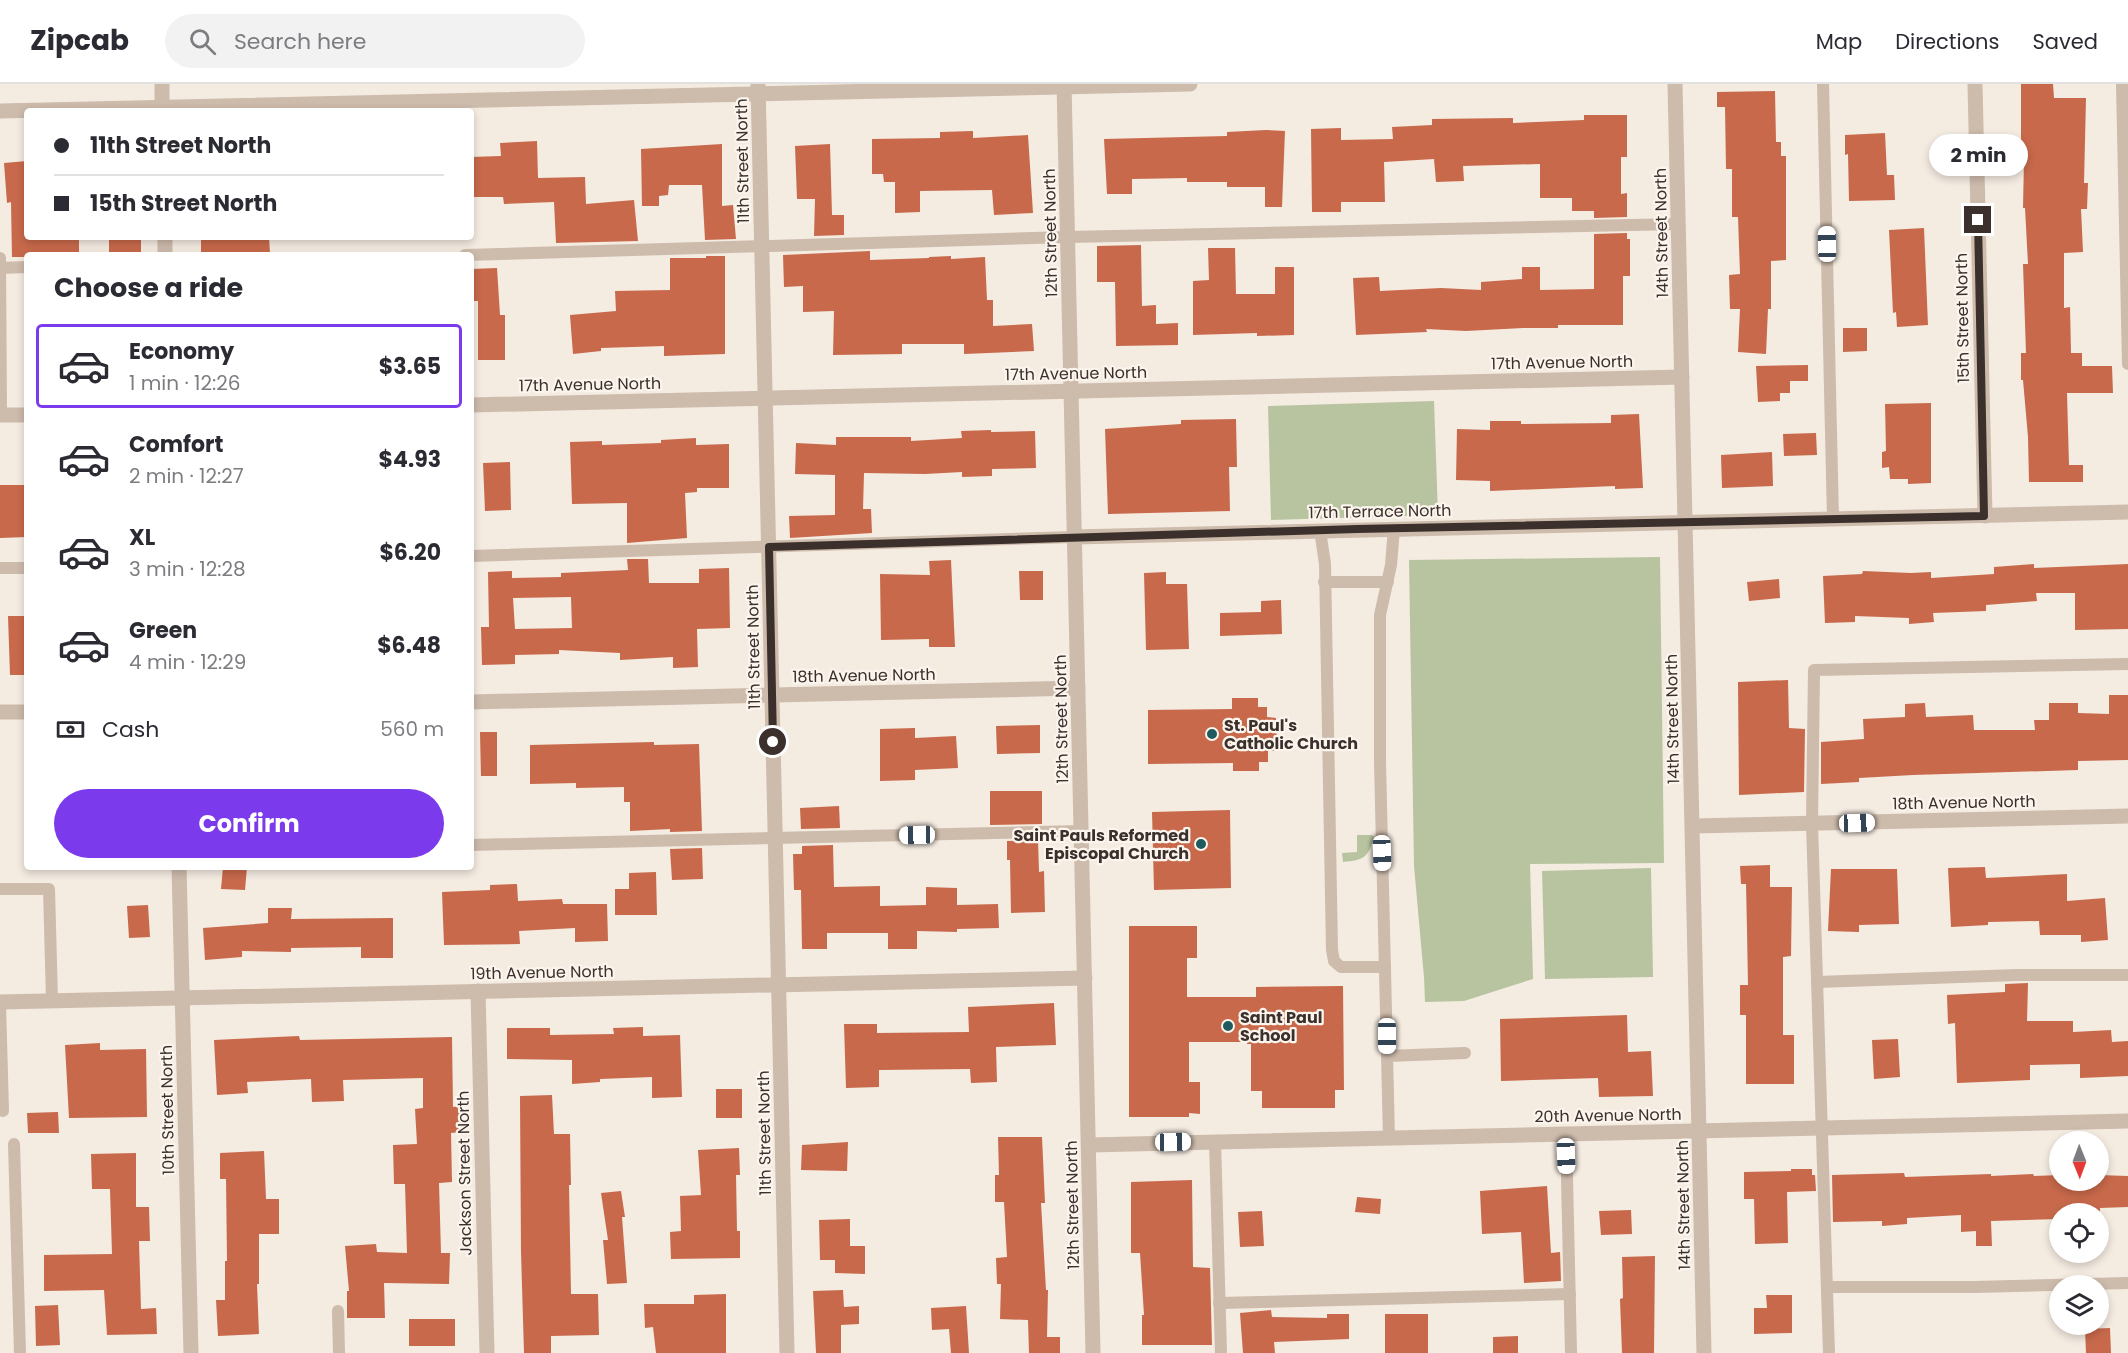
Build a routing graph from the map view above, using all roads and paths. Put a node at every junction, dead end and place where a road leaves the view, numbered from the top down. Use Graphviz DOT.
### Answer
graph roads {
  1 [pos="162,84"];
  2 [pos="1190,84"];
  3 [pos="1676,84"];
  4 [pos="1823,84"];
  5 [pos="1975,84"];
  6 [pos="2122,84"];
  7 [pos="1064,85"];
  8 [pos="758,89"];
  9 [pos="162,108"];
  10 [pos="192,108"];
  11 [pos="0,111"];
  12 [pos="24,111"];
  13 [pos="1679,224"];
  14 [pos="1068,237"];
  15 [pos="762,246"];
  16 [pos="474,255"];
  17 [pos="0,258"];
  18 [pos="24,267"];
  19 [pos="0,268"];
  20 [pos="2128,364"];
  21 [pos="1682,377"];
  22 [pos="1071,391"];
  23 [pos="765,398"];
  24 [pos="474,405"];
  25 [pos="24,415"];
  26 [pos="1,416"];
  27 [pos="2128,512"];
  28 [pos="1984,516"];
  29 [pos="1833,519"];
  30 [pos="1685,523"];
  31 [pos="1394,528"];
  32 [pos="1320,530"];
  33 [pos="1074,537"];
  34 [pos="769,547"];
  35 [pos="474,556"];
  36 [pos="0,568"];
  37 [pos="24,568"];
  38 [pos="1324,582"];
  39 [pos="1388,582"];
  40 [pos="2128,664"];
  41 [pos="1078,688"];
  42 [pos="772,695"];
  43 [pos="474,702"];
  44 [pos="0,712"];
  45 [pos="24,712"];
  46 [pos="2128,816"];
  47 [pos="1812,824"];
  48 [pos="1692,826"];
  49 [pos="1081,831"];
  50 [pos="776,838"];
  51 [pos="474,845"];
  52 [pos="179,870"];
  53 [pos="0,889"];
  54 [pos="1385,966"];
  55 [pos="2128,975"];
  56 [pos="1084,978"];
  57 [pos="1818,982"];
  58 [pos="779,985"];
  59 [pos="478,991"];
  60 [pos="183,998"];
  61 [pos="52,1001"];
  62 [pos="0,1003"];
  63 [pos="1465,1053"];
  64 [pos="1387,1056"];
  65 [pos="3,1111"];
  66 [pos="2128,1121"];
  67 [pos="1822,1128"];
  68 [pos="1699,1131"];
  69 [pos="1566,1134"];
  70 [pos="1389,1138"];
  71 [pos="1215,1141"];
  72 [pos="14,1144"];
  73 [pos="1089,1145"];
  74 [pos="2128,1283"];
  75 [pos="1827,1287"];
  76 [pos="1570,1294"];
  77 [pos="1219,1303"];
  78 [pos="338,1311"];
  79 [pos="20,1353"];
  80 [pos="191,1353"];
  81 [pos="339,1353"];
  82 [pos="487,1353"];
  83 [pos="787,1353"];
  84 [pos="1094,1353"];
  85 [pos="1221,1353"];
  86 [pos="1571,1353"];
  87 [pos="1704,1353"];
  88 [pos="1829,1353"];
  1 -- 9 [label="street"];
  2 -- 7 [label="street"];
  3 -- 13 [label="street, 14th Street North"];
  4 -- 29 [label="lane"];
  5 -- 28 [label="street, 15th Street North"];
  6 -- 20 [label="lane"];
  7 -- 8 [label="street"];
  7 -- 14 [label="street, 12th Street North"];
  8 -- 10 [label="street"];
  8 -- 15 [label="street, 11th Street North"];
  11 -- 12 [label="street"];
  13 -- 14 [label="lane"];
  13 -- 21 [label="street, 14th Street North"];
  14 -- 15 [label="lane"];
  14 -- 22 [label="street, 12th Street North"];
  15 -- 16 [label="lane"];
  15 -- 23 [label="street, 11th Street North"];
  17 -- 19 [label="lane"];
  18 -- 19 [label="lane"];
  19 -- 26 [label="lane"];
  21 -- 22 [label="street, 17th Avenue North"];
  21 -- 30 [label="street, 14th Street North"];
  22 -- 23 [label="street, 17th Avenue North"];
  22 -- 33 [label="street, 12th Street North"];
  23 -- 24 [label="street, 17th Avenue North"];
  23 -- 34 [label="street, 11th Street North"];
  25 -- 26 [label="street"];
  27 -- 28 [label="street"];
  28 -- 29 [label="street"];
  29 -- 30 [label="street"];
  30 -- 31 [label="street, 17th Terrace North"];
  30 -- 48 [label="street, 14th Street North"];
  31 -- 32 [label="street, 17th Terrace North"];
  31 -- 39 [label="lane"];
  32 -- 33 [label="street, 17th Terrace North"];
  32 -- 38 [label="lane"];
  33 -- 34 [label="lane"];
  33 -- 41 [label="street, 12th Street North"];
  34 -- 35 [label="lane"];
  34 -- 42 [label="street, 11th Street North"];
  36 -- 37 [label="lane"];
  38 -- 39 [label="lane"];
  38 -- 54 [label="lane"];
  39 -- 54 [label="lane"];
  40 -- 47 [label="lane"];
  41 -- 42 [label="street, 18th Avenue North"];
  41 -- 49 [label="street, 12th Street North"];
  42 -- 43 [label="street, 18th Avenue North"];
  42 -- 50 [label="street, 11th Street North"];
  44 -- 45 [label="street"];
  46 -- 47 [label="street, 18th Avenue North"];
  47 -- 48 [label="street, 18th Avenue North"];
  47 -- 57 [label="lane"];
  48 -- 68 [label="street, 14th Street North"];
  49 -- 50 [label="lane"];
  49 -- 56 [label="street, 12th Street North"];
  50 -- 51 [label="lane"];
  50 -- 58 [label="street, 11th Street North"];
  52 -- 60 [label="street, 10th Street North"];
  53 -- 61 [label="lane"];
  54 -- 64 [label="lane"];
  55 -- 57 [label="lane"];
  56 -- 58 [label="street, 19th Avenue North"];
  56 -- 73 [label="street, 12th Street North"];
  57 -- 67 [label="lane"];
  58 -- 59 [label="street, 19th Avenue North"];
  58 -- 83 [label="street, 11th Street North"];
  59 -- 60 [label="street, 19th Avenue North"];
  59 -- 82 [label="street, Jackson Street North"];
  60 -- 61 [label="street, 19th Avenue North"];
  60 -- 80 [label="street, 10th Street North"];
  61 -- 62 [label="street, 19th Avenue North"];
  62 -- 65 [label="lane"];
  63 -- 64 [label="lane"];
  64 -- 70 [label="lane"];
  66 -- 67 [label="street, 20th Avenue North"];
  67 -- 68 [label="street, 20th Avenue North"];
  67 -- 75 [label="lane"];
  68 -- 69 [label="street, 20th Avenue North"];
  68 -- 87 [label="street, 14th Street North"];
  69 -- 70 [label="street, 20th Avenue North"];
  69 -- 76 [label="lane"];
  70 -- 71 [label="street, 20th Avenue North"];
  71 -- 73 [label="street, 20th Avenue North"];
  71 -- 77 [label="lane"];
  72 -- 79 [label="lane"];
  73 -- 84 [label="street, 12th Street North"];
  74 -- 75 [label="lane"];
  75 -- 88 [label="lane"];
  76 -- 77 [label="lane"];
  76 -- 86 [label="lane"];
  77 -- 85 [label="lane"];
  78 -- 81 [label="lane"];
}
